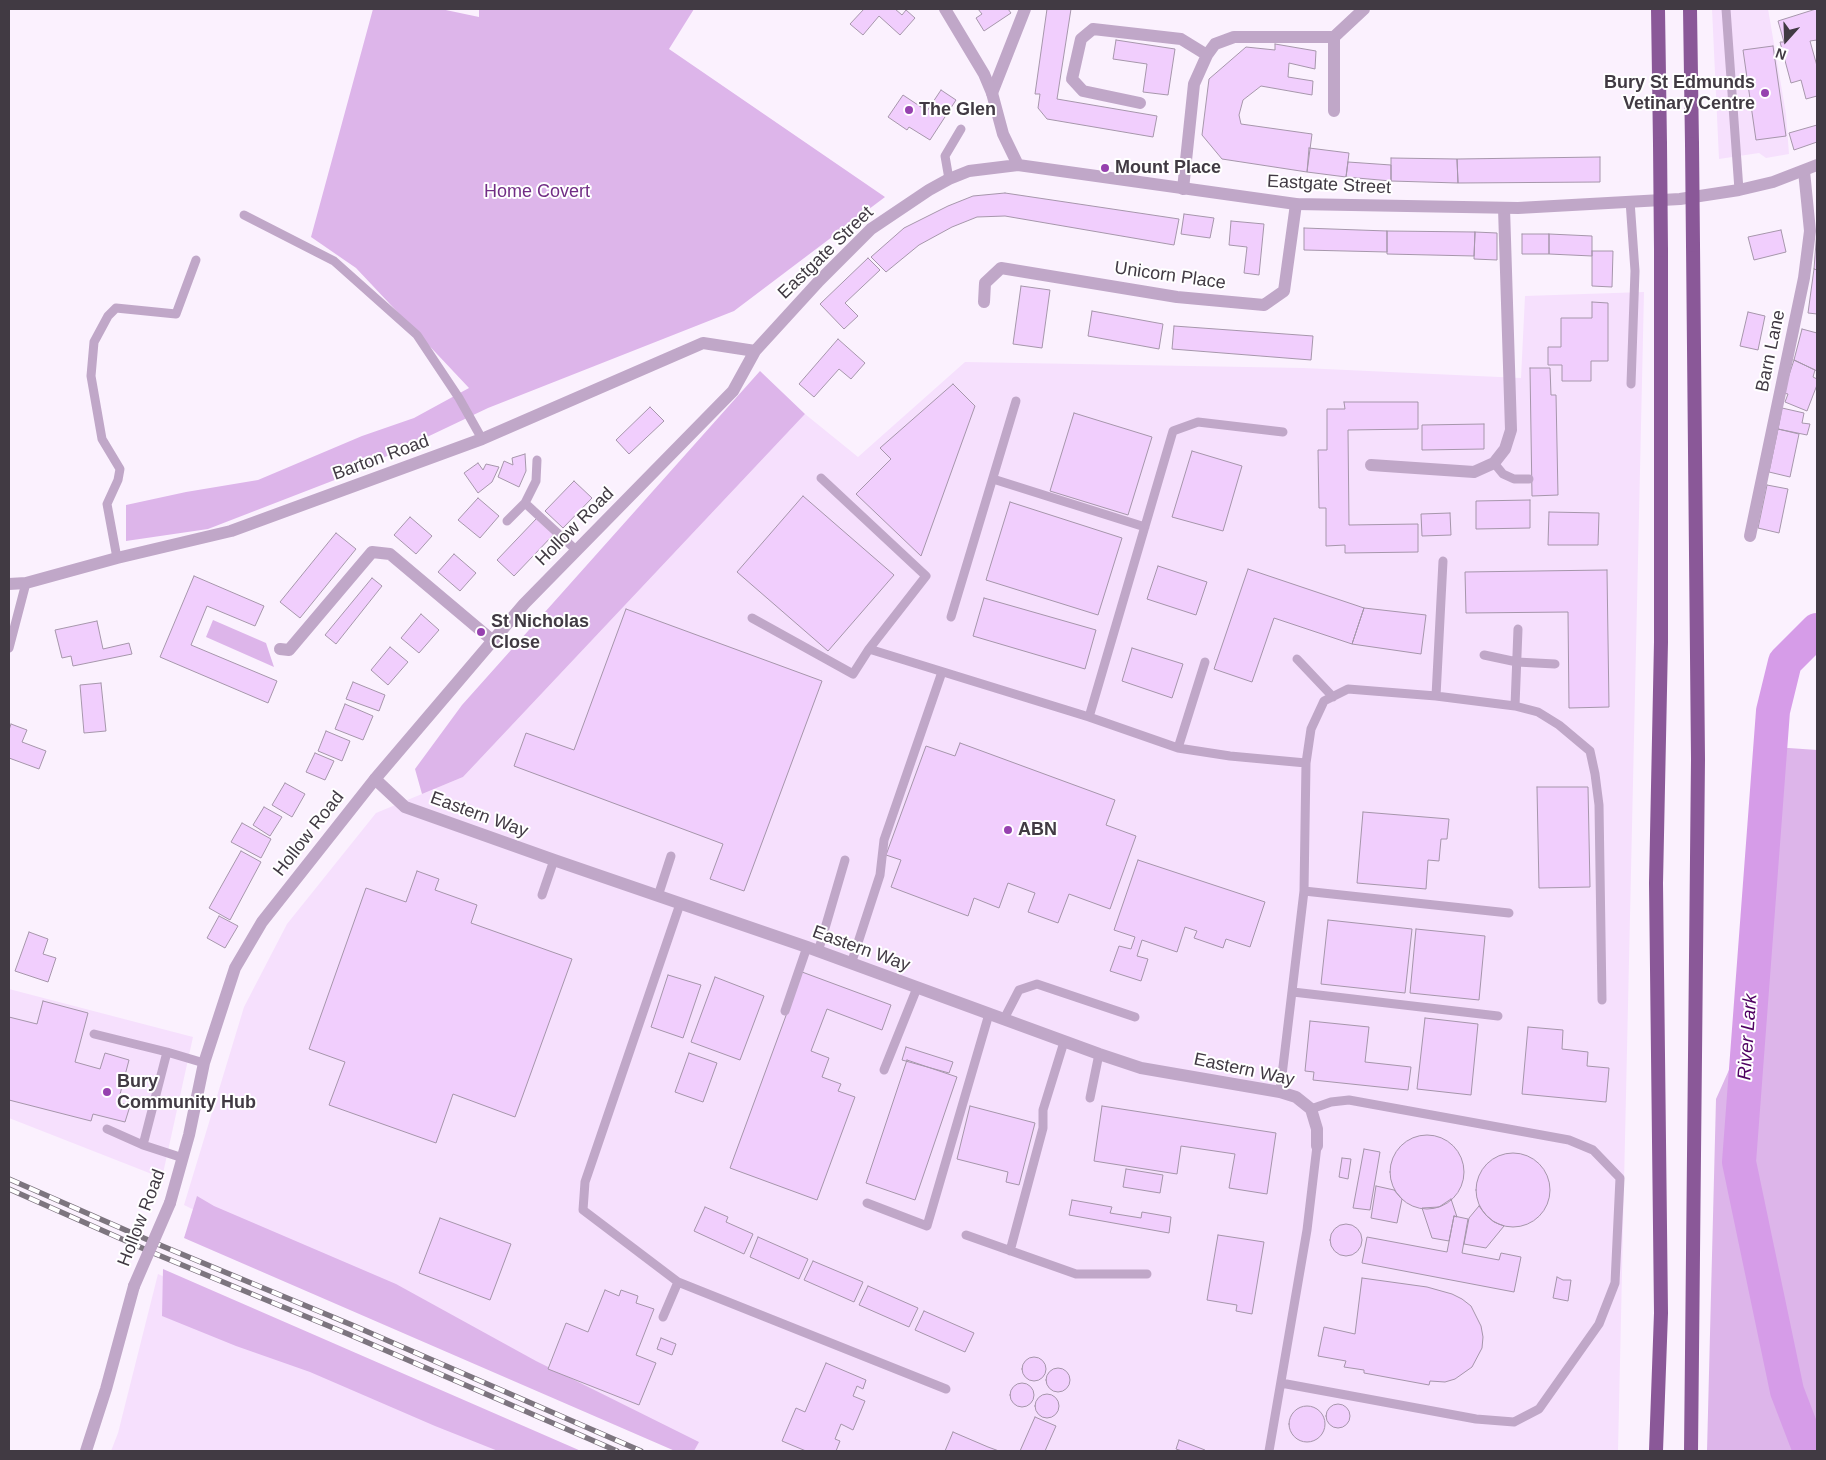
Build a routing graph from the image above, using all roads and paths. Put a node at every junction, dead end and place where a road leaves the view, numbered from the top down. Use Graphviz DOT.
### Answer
graph roads {
  1 [pos="945,9"];
  2 [pos="1025,9"];
  3 [pos="1363,9"];
  4 [pos="1658,9"];
  5 [pos="1690,9"];
  6 [pos="1726,9"];
  7 [pos="1334,37"];
  8 [pos="1207,55"];
  9 [pos="992,93"];
  10 [pos="1140,103"];
  11 [pos="1334,111"];
  12 [pos="961,129"];
  13 [pos="1018,165"];
  14 [pos="1817,165"];
  15 [pos="1804,171"];
  16 [pos="949,179"];
  17 [pos="1183,189"];
  18 [pos="1739,190"];
  19 [pos="1630,201"];
  20 [pos="1296,204"];
  21 [pos="1504,208"];
  22 [pos="244,215"];
  23 [pos="196,260"];
  24 [pos="984,302"];
  25 [pos="754,351"];
  26 [pos="1631,384"];
  27 [pos="1016,401"];
  28 [pos="1283,432"];
  29 [pos="482,439"];
  30 [pos="537,460"];
  31 [pos="1494,463"];
  32 [pos="1372,465"];
  33 [pos="821,478"];
  34 [pos="993,479"];
  35 [pos="1529,480"];
  36 [pos="525,503"];
  37 [pos="507,521"];
  38 [pos="1145,527"];
  39 [pos="1750,536"];
  40 [pos="576,550"];
  41 [pos="117,558"];
  42 [pos="1443,561"];
  43 [pos="26,583"];
  44 [pos="9,584"];
  45 [pos="951,617"];
  46 [pos="752,618"];
  47 [pos="1518,629"];
  48 [pos="492,640"];
  49 [pos="9,648"];
  50 [pos="280,649"];
  51 [pos="869,649"];
  52 [pos="1484,655"];
  53 [pos="1297,659"];
  54 [pos="1205,662"];
  55 [pos="1517,662"];
  56 [pos="1556,664"];
  57 [pos="942,672"];
  58 [pos="1436,696"];
  59 [pos="1333,697"];
  60 [pos="1515,706"];
  61 [pos="1089,718"];
  62 [pos="1178,748"];
  63 [pos="1306,763"];
  64 [pos="374,779"];
  65 [pos="671,856"];
  66 [pos="554,860"];
  67 [pos="845,860"];
  68 [pos="1304,891"];
  69 [pos="542,895"];
  70 [pos="658,896"];
  71 [pos="680,904"];
  72 [pos="1509,913"];
  73 [pos="812,949"];
  74 [pos="851,964"];
  75 [pos="916,988"];
  76 [pos="1293,992"];
  77 [pos="1602,1000"];
  78 [pos="785,1010"];
  79 [pos="989,1014"];
  80 [pos="1498,1016"];
  81 [pos="1135,1017"];
  82 [pos="1004,1019"];
  83 [pos="94,1034"];
  84 [pos="1064,1042"];
  85 [pos="167,1052"];
  86 [pos="1099,1054"];
  87 [pos="204,1063"];
  88 [pos="884,1070"];
  89 [pos="1280,1092"];
  90 [pos="1090,1098"];
  91 [pos="1311,1109"];
  92 [pos="107,1129"];
  93 [pos="143,1144"];
  94 [pos="1317,1146"];
  95 [pos="183,1158"];
  96 [pos="867,1203"];
  97 [pos="966,1236"];
  98 [pos="1010,1251"];
  99 [pos="1147,1274"];
  100 [pos="678,1282"];
  101 [pos="663,1317"];
  102 [pos="1280,1382"];
  103 [pos="946,1389"];
  104 [pos="89,1450"];
  105 [pos="1269,1451"];
  106 [pos="1656,1451"];
  107 [pos="1691,1451"];
  1 -- 9 [label="street"];
  2 -- 9 [label="street"];
  3 -- 7 [label="street"];
  4 -- 106 [label="highway, bridge"];
  5 -- 107 [label="highway, bridge"];
  6 -- 18 [label="lane"];
  7 -- 8 [label="street"];
  7 -- 11 [label="street"];
  8 -- 10 [label="street"];
  8 -- 17 [label="street"];
  9 -- 13 [label="street"];
  12 -- 16 [label="lane"];
  13 -- 16 [label="street, Eastgate Street"];
  13 -- 17 [label="street, Eastgate Street"];
  14 -- 15 [label="street, Eastgate Street"];
  15 -- 18 [label="street, Eastgate Street"];
  15 -- 39 [label="street, Barn Lane"];
  16 -- 25 [label="street, Eastgate Street"];
  17 -- 20 [label="street, Eastgate Street"];
  18 -- 19 [label="street, Eastgate Street"];
  19 -- 21 [label="street, Eastgate Street"];
  19 -- 26 [label="lane"];
  20 -- 21 [label="street, Eastgate Street"];
  20 -- 24 [label="street, Unicorn Place"];
  21 -- 31 [label="street"];
  22 -- 29 [label="lane"];
  23 -- 41 [label="lane"];
  25 -- 29 [label="street, Barton Road"];
  25 -- 40 [label="street, Hollow Road"];
  27 -- 34 [label="lane"];
  28 -- 38 [label="lane"];
  29 -- 41 [label="street, Barton Road"];
  30 -- 36 [label="lane"];
  31 -- 32 [label="street"];
  31 -- 35 [label="lane"];
  33 -- 51 [label="lane"];
  34 -- 38 [label="lane"];
  34 -- 45 [label="lane"];
  36 -- 37 [label="lane"];
  36 -- 40 [label="lane"];
  38 -- 61 [label="lane"];
  40 -- 48 [label="street, Hollow Road"];
  41 -- 43 [label="street, Barton Road"];
  42 -- 58 [label="lane"];
  43 -- 44 [label="street, Barton Road"];
  43 -- 49 [label="lane"];
  46 -- 51 [label="lane"];
  47 -- 55 [label="lane"];
  48 -- 50 [label="street"];
  48 -- 64 [label="street, Hollow Road"];
  51 -- 57 [label="lane"];
  52 -- 55 [label="lane"];
  53 -- 59 [label="lane"];
  54 -- 62 [label="lane"];
  55 -- 56 [label="lane"];
  55 -- 60 [label="lane"];
  57 -- 61 [label="lane"];
  57 -- 74 [label="lane"];
  58 -- 59 [label="lane"];
  58 -- 60 [label="lane"];
  59 -- 63 [label="lane"];
  60 -- 77 [label="lane"];
  61 -- 62 [label="lane"];
  62 -- 63 [label="lane"];
  63 -- 68 [label="lane"];
  64 -- 66 [label="street, Eastern Way"];
  64 -- 87 [label="street, Hollow Road"];
  65 -- 70 [label="lane"];
  66 -- 69 [label="lane"];
  66 -- 70 [label="street, Eastern Way"];
  67 -- 73 [label="lane"];
  68 -- 72 [label="lane"];
  68 -- 76 [label="lane"];
  70 -- 71 [label="street, Eastern Way"];
  71 -- 73 [label="street, Eastern Way"];
  71 -- 100 [label="lane"];
  73 -- 74 [label="street, Eastern Way"];
  73 -- 78 [label="lane"];
  74 -- 75 [label="street, Eastern Way"];
  75 -- 79 [label="street, Eastern Way"];
  75 -- 88 [label="lane"];
  76 -- 80 [label="lane"];
  76 -- 89 [label="lane"];
  79 -- 82 [label="street, Eastern Way"];
  79 -- 96 [label="lane"];
  81 -- 82 [label="lane"];
  82 -- 84 [label="street, Eastern Way"];
  83 -- 85 [label="lane"];
  84 -- 86 [label="street, Eastern Way"];
  84 -- 98 [label="lane"];
  85 -- 87 [label="lane"];
  85 -- 93 [label="lane"];
  86 -- 89 [label="street, Eastern Way"];
  86 -- 90 [label="lane"];
  87 -- 95 [label="street, Hollow Road"];
  89 -- 91 [label="street, Eastern Way"];
  91 -- 94 [label="street, Eastern Way"];
  91 -- 102 [label="lane"];
  92 -- 93 [label="lane"];
  93 -- 95 [label="lane"];
  94 -- 102 [label="lane"];
  95 -- 104 [label="street, Hollow Road, bridge"];
  97 -- 98 [label="lane"];
  98 -- 99 [label="lane"];
  100 -- 101 [label="lane"];
  100 -- 103 [label="lane"];
  102 -- 105 [label="lane"];
}
